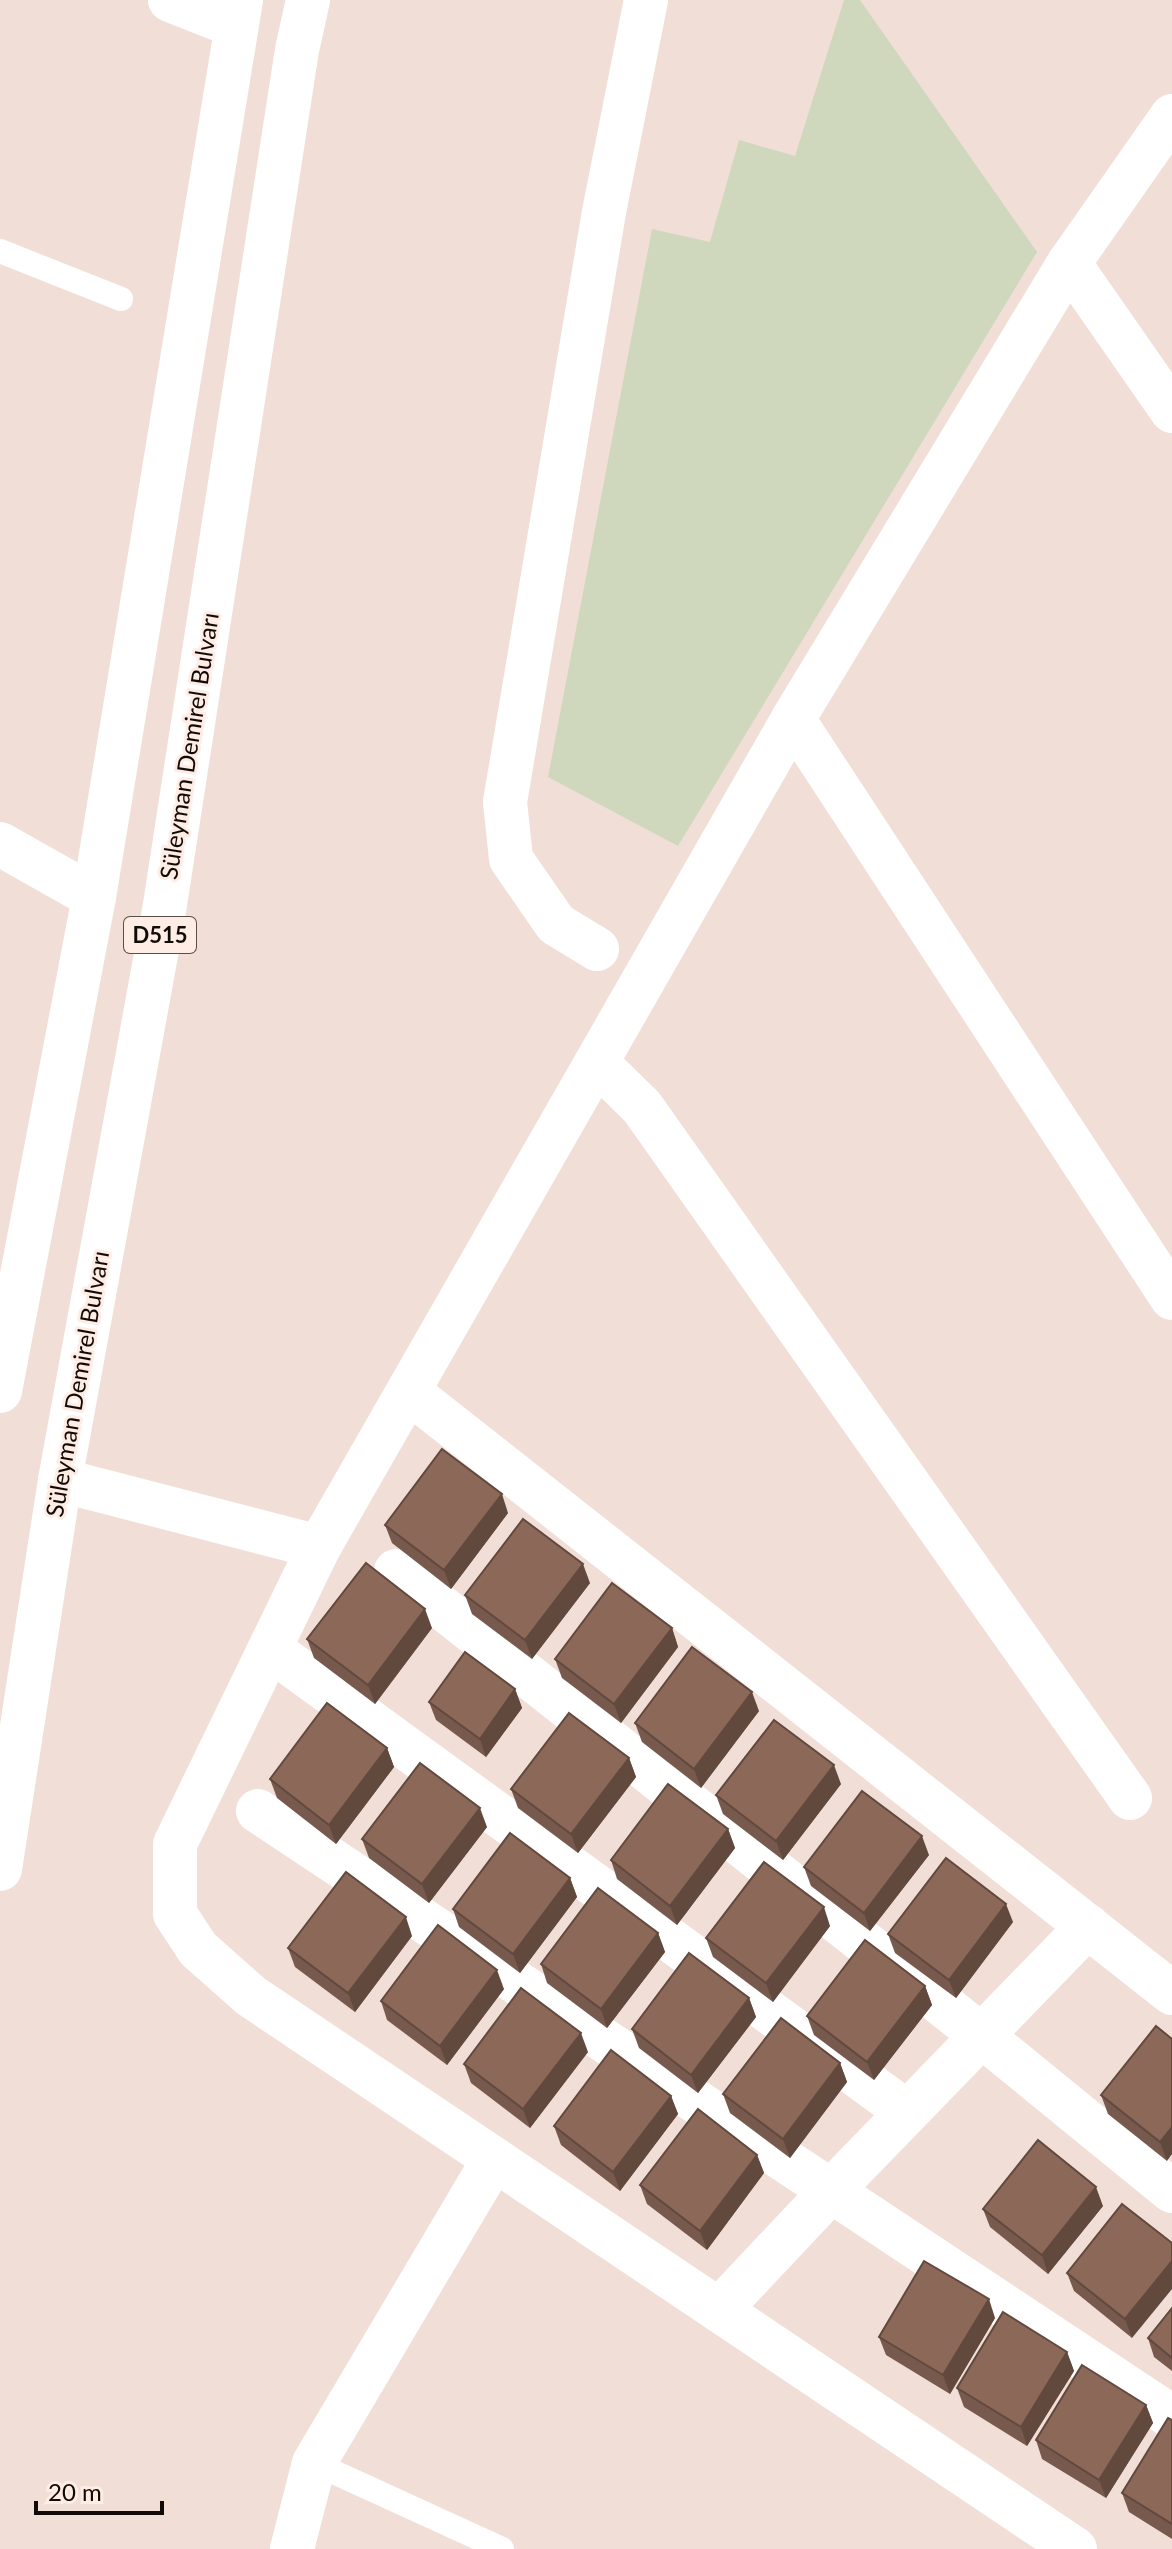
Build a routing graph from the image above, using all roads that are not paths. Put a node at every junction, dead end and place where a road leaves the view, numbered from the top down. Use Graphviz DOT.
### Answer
graph roads {
  1 [pos="170,0"];
  2 [pos="308,0"];
  3 [pos="646,0"];
  4 [pos="238,13"];
  5 [pos="1172,116"];
  6 [pos="0,251"];
  7 [pos="1069,263"];
  8 [pos="121,299"];
  9 [pos="1172,411"];
  10 [pos="793,719"];
  11 [pos="0,844"];
  12 [pos="94,897"];
  13 [pos="597,949"];
  14 [pos="597,1063"];
  15 [pos="1172,1298"];
  16 [pos="0,1391"];
  17 [pos="409,1392"];
  18 [pos="60,1480"];
  19 [pos="319,1547"];
  20 [pos="396,1571"];
  21 [pos="270,1649"];
  22 [pos="1130,1798"];
  23 [pos="258,1811"];
  24 [pos="0,1869"];
  25 [pos="1088,1926"];
  26 [pos="1172,1993"];
  27 [pos="982,2036"];
  28 [pos="907,2112"];
  29 [pos="494,2159"];
  30 [pos="831,2191"];
  31 [pos="1172,2191"];
  32 [pos="719,2310"];
  33 [pos="1172,2417"];
  34 [pos="314,2463"];
  35 [pos="292,2549"];
  36 [pos="502,2549"];
  37 [pos="1075,2549"];
  1 -- 4 [label="main road"];
  2 -- 18 [label="main road, Süleyman Demirel Bulvarı / D515"];
  3 -- 13 [label="main road"];
  4 -- 12 [label="main road, D515"];
  5 -- 7 [label="main road"];
  6 -- 8 [label="lane"];
  7 -- 9 [label="main road"];
  7 -- 10 [label="main road"];
  10 -- 14 [label="main road"];
  10 -- 15 [label="main road"];
  11 -- 12 [label="main road"];
  12 -- 16 [label="main road, D515"];
  14 -- 17 [label="main road"];
  14 -- 22 [label="main road"];
  17 -- 19 [label="main road"];
  17 -- 25 [label="main road"];
  18 -- 19 [label="main road"];
  18 -- 24 [label="main road, Süleyman Demirel Bulvarı / D515"];
  19 -- 21 [label="main road"];
  20 -- 27 [label="main road"];
  21 -- 28 [label="main road"];
  21 -- 29 [label="main road"];
  23 -- 30 [label="main road"];
  25 -- 26 [label="main road"];
  25 -- 27 [label="main road"];
  27 -- 28 [label="main road"];
  27 -- 31 [label="main road"];
  28 -- 30 [label="main road"];
  29 -- 32 [label="main road"];
  29 -- 34 [label="main road"];
  30 -- 32 [label="main road"];
  30 -- 33 [label="main road"];
  32 -- 37 [label="main road"];
  34 -- 35 [label="main road"];
  34 -- 36 [label="lane"];
}
